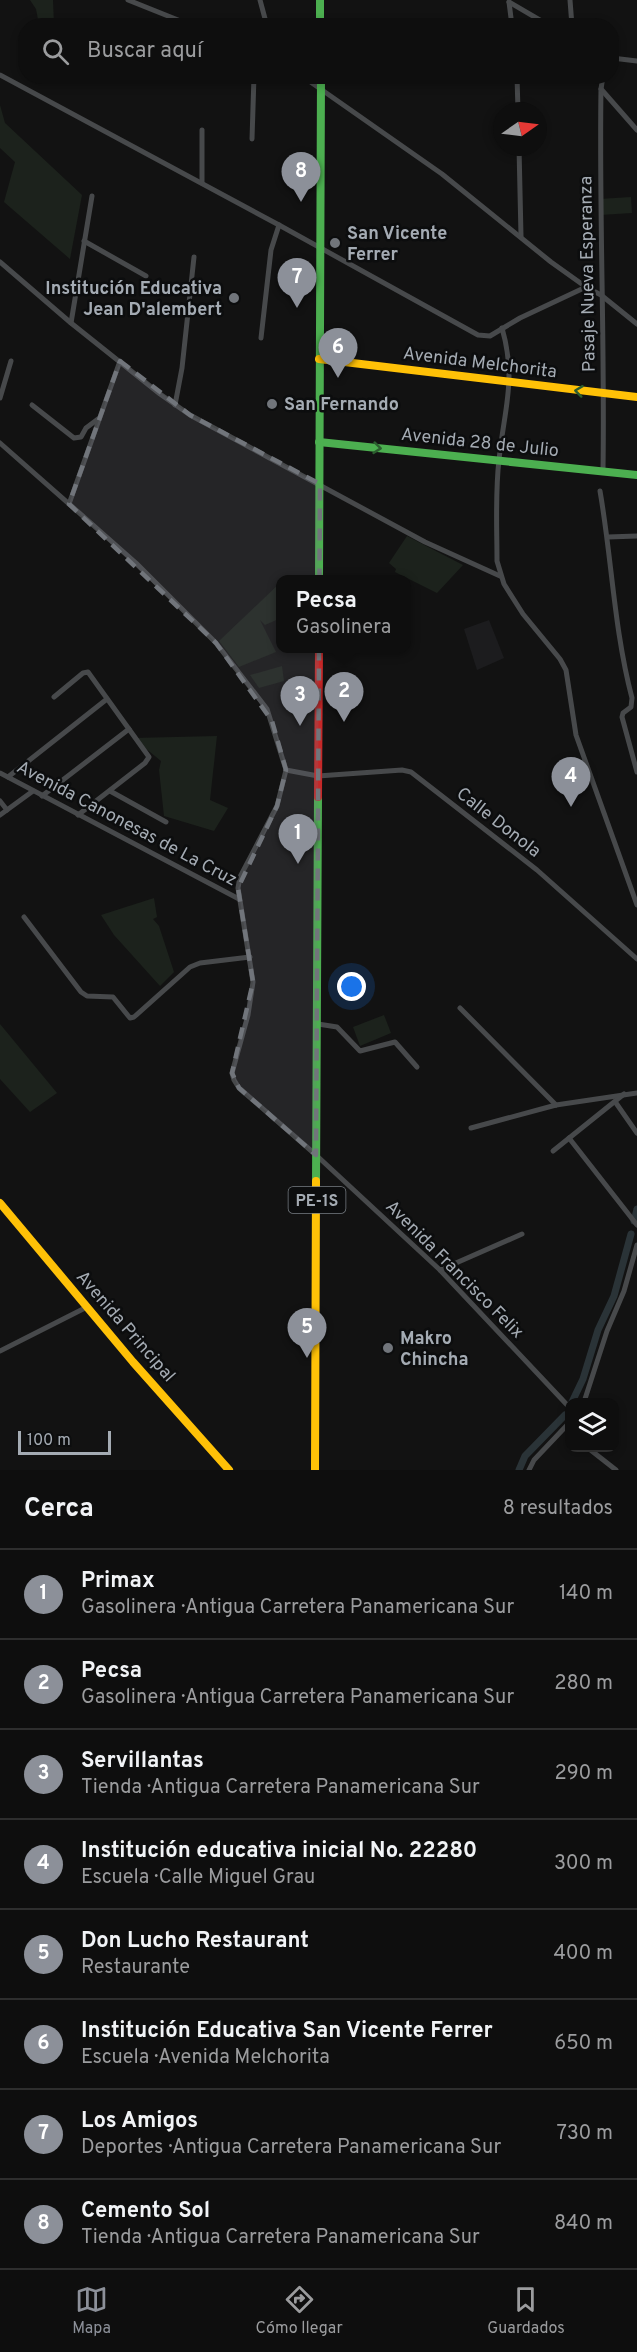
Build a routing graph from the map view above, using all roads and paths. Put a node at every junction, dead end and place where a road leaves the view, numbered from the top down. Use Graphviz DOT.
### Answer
graph roads {
  1 [pos="128,0"];
  2 [pos="260,0"];
  3 [pos="320,0"];
  4 [pos="570,0"];
  5 [pos="509,1"];
  6 [pos="173,18"];
  7 [pos="265,18"];
  8 [pos="320,18"];
  9 [pos="511,18"];
  10 [pos="537,18"];
  11 [pos="571,18"];
  12 [pos="619,59"];
  13 [pos="637,61"];
  14 [pos="0,75"];
  15 [pos="254,84"];
  16 [pos="313,84"];
  17 [pos="321,84"];
  18 [pos="517,84"];
  19 [pos="602,84"];
  20 [pos="601,89"];
  21 [pos="321,90"];
  22 [pos="518,102"];
  23 [pos="202,130"];
  24 [pos="637,130"];
  25 [pos="252,139"];
  26 [pos="519,156"];
  27 [pos="202,183"];
  28 [pos="92,196"];
  29 [pos="279,225"];
  30 [pos="521,236"];
  31 [pos="84,241"];
  32 [pos="321,248"];
  33 [pos="194,257"];
  34 [pos="0,262"];
  35 [pos="146,276"];
  36 [pos="586,287"];
  37 [pos="601,295"];
  38 [pos="71,323"];
  39 [pos="637,324"];
  40 [pos="502,328"];
  41 [pos="261,338"];
  42 [pos="319,359"];
  43 [pos="120,361"];
  44 [pos="11,362"];
  45 [pos="510,382"];
  46 [pos="605,394"];
  47 [pos="637,397"];
  48 [pos="0,398"];
  49 [pos="32,405"];
  50 [pos="175,405"];
  51 [pos="98,419"];
  52 [pos="319,442"];
  53 [pos="0,443"];
  54 [pos="499,461"];
  55 [pos="603,470"];
  56 [pos="637,475"];
  57 [pos="320,484"];
  58 [pos="600,491"];
  59 [pos="69,504"];
  60 [pos="637,536"];
  61 [pos="608,537"];
  62 [pos="319,575"];
  63 [pos="500,576"];
  64 [pos="319,653"];
  65 [pos="54,697"];
  66 [pos="107,699"];
  67 [pos="129,729"];
  68 [pos="286,770"];
  69 [pos="637,772"];
  70 [pos="0,773"];
  71 [pos="318,776"];
  72 [pos="8,777"];
  73 [pos="33,790"];
  74 [pos="110,791"];
  75 [pos="42,796"];
  76 [pos="0,801"];
  77 [pos="7,810"];
  78 [pos="0,815"];
  79 [pos="78,815"];
  80 [pos="166,822"];
  81 [pos="240,899"];
  82 [pos="637,905"];
  83 [pos="24,917"];
  84 [pos="250,957"];
  85 [pos="637,959"];
  86 [pos="460,1008"];
  87 [pos="318,1024"];
  88 [pos="417,1067"];
  89 [pos="637,1093"];
  90 [pos="624,1094"];
  91 [pos="616,1102"];
  92 [pos="556,1105"];
  93 [pos="471,1128"];
  94 [pos="637,1133"];
  95 [pos="569,1138"];
  96 [pos="553,1151"];
  97 [pos="316,1155"];
  98 [pos="0,1203"];
  99 [pos="637,1225"];
  100 [pos="522,1234"];
  101 [pos="637,1245"];
  102 [pos="440,1270"];
  103 [pos="629,1271"];
  104 [pos="637,1276"];
  105 [pos="87,1307"];
  106 [pos="0,1351"];
  107 [pos="585,1398"];
  108 [pos="565,1403"];
  109 [pos="565,1432"];
  110 [pos="593,1452"];
  111 [pos="316,1469"];
  112 [pos="229,1470"];
  113 [pos="529,1470"];
  114 [pos="616,1470"];
  1 -- 6 [label="street"];
  2 -- 7 [label="street"];
  3 -- 8 [label="main road"];
  4 -- 11 [label="street"];
  5 -- 9 [label="street"];
  5 -- 10 [label="street"];
  12 -- 13 [label="street"];
  14 -- 27 [label="street"];
  15 -- 25 [label="street"];
  16 -- 21 [label="street"];
  17 -- 21 [label="main road"];
  18 -- 22 [label="street"];
  19 -- 20 [label="street, Pasaje Nueva Esperanza"];
  20 -- 24 [label="street"];
  20 -- 37 [label="street, Pasaje Nueva Esperanza"];
  21 -- 30 [label="street"];
  21 -- 32 [label="main road"];
  23 -- 27 [label="street"];
  26 -- 30 [label="street"];
  27 -- 29 [label="street"];
  28 -- 31 [label="street"];
  29 -- 32 [label="street"];
  29 -- 41 [label="street"];
  30 -- 36 [label="street"];
  31 -- 35 [label="street"];
  31 -- 38 [label="street"];
  32 -- 40 [label="street"];
  32 -- 42 [label="main road"];
  33 -- 50 [label="street"];
  34 -- 38 [label="street"];
  36 -- 37 [label="street"];
  36 -- 40 [label="street"];
  37 -- 39 [label="street"];
  37 -- 46 [label="street, Pasaje Nueva Esperanza"];
  38 -- 43 [label="street"];
  40 -- 45 [label="street"];
  42 -- 45 [label="main road, Avenida Melchorita"];
  42 -- 52 [label="main road"];
  43 -- 50 [label="street"];
  43 -- 51 [label="street"];
  44 -- 48 [label="street"];
  46 -- 45 [label="main road, Avenida Melchorita, one-way"];
  45 -- 54 [label="street"];
  46 -- 47 [label="main road, Avenida Melchorita"];
  46 -- 55 [label="street, Pasaje Nueva Esperanza"];
  49 -- 51 [label="street"];
  50 -- 57 [label="street"];
  51 -- 59 [label="street"];
  52 -- 54 [label="main road, Avenida 28 de Julio, one-way"];
  52 -- 57 [label="main road"];
  53 -- 59 [label="street"];
  54 -- 55 [label="main road, Avenida 28 de Julio"];
  54 -- 63 [label="street"];
  55 -- 56 [label="main road, Avenida 28 de Julio"];
  57 -- 62 [label="main road"];
  57 -- 63 [label="street"];
  58 -- 61 [label="street"];
  59 -- 68 [label="street"];
  60 -- 61 [label="street"];
  61 -- 69 [label="street"];
  63 -- 82 [label="street"];
  64 -- 71 [label="main road, PE-1S"];
  65 -- 66 [label="street"];
  66 -- 67 [label="street"];
  66 -- 72 [label="street"];
  67 -- 74 [label="street"];
  67 -- 75 [label="street"];
  68 -- 71 [label="street, Calle Donola"];
  68 -- 81 [label="street"];
  70 -- 72 [label="street, Avenida Canonesas de La Cruz"];
  71 -- 85 [label="street, Calle Donola"];
  71 -- 87 [label="main road, PE-1S"];
  72 -- 73 [label="street, Avenida Canonesas de La Cruz"];
  73 -- 75 [label="street, Avenida Canonesas de La Cruz"];
  73 -- 77 [label="street"];
  74 -- 79 [label="street"];
  74 -- 80 [label="street"];
  75 -- 79 [label="street, Avenida Canonesas de La Cruz"];
  76 -- 77 [label="street"];
  77 -- 78 [label="street"];
  79 -- 81 [label="street, Avenida Canonesas de La Cruz"];
  81 -- 84 [label="street"];
  83 -- 84 [label="street"];
  84 -- 97 [label="street, Avenida Francisco Felix"];
  86 -- 92 [label="street"];
  87 -- 88 [label="street"];
  87 -- 97 [label="main road, PE-1S"];
  89 -- 90 [label="street"];
  90 -- 91 [label="street"];
  90 -- 92 [label="street"];
  91 -- 94 [label="street"];
  91 -- 95 [label="street"];
  92 -- 93 [label="street"];
  95 -- 96 [label="street"];
  95 -- 99 [label="street"];
  97 -- 102 [label="street, Avenida Francisco Felix"];
  97 -- 111 [label="main road, PE-1S"];
  98 -- 105 [label="main road, Avenida Principal"];
  100 -- 102 [label="street"];
  101 -- 103 [label="street"];
  102 -- 108 [label="street, Avenida Francisco Felix"];
  103 -- 104 [label="street"];
  103 -- 107 [label="street"];
  105 -- 106 [label="street"];
  105 -- 112 [label="main road, Avenida Principal"];
  109 -- 113 [label="street"];
  110 -- 114 [label="street"];
}
